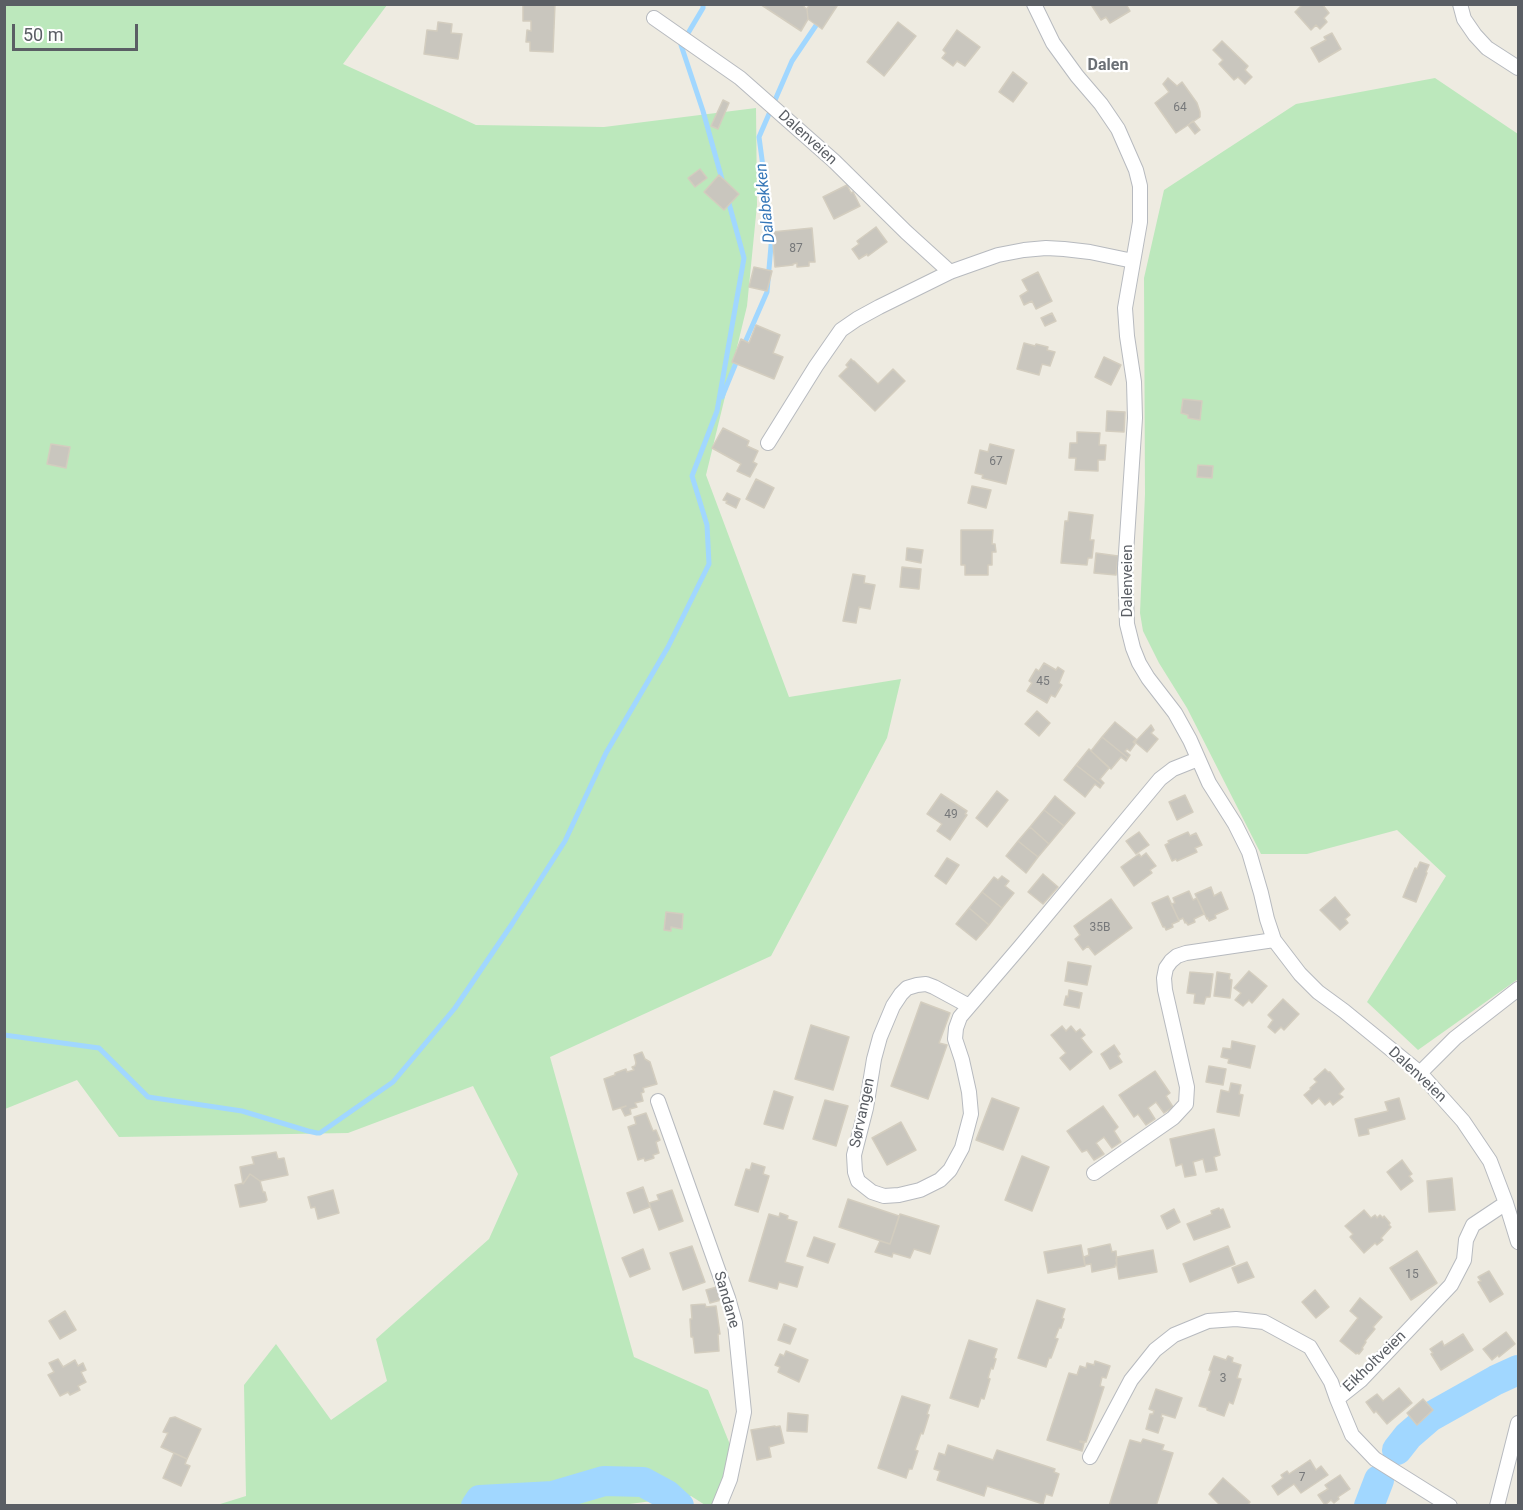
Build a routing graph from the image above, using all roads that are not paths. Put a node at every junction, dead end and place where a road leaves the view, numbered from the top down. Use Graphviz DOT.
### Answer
graph roads {
  1 [pos="1034,4"];
  2 [pos="1460,4"];
  3 [pos="654,18"];
  4 [pos="1518,68"];
  5 [pos="1133,261"];
  6 [pos="950,272"];
  7 [pos="768,443"];
  8 [pos="1198,759"];
  9 [pos="1274,940"];
  10 [pos="1518,989"];
  11 [pos="969,1006"];
  12 [pos="1420,1073"];
  13 [pos="658,1101"];
  14 [pos="1094,1173"];
  15 [pos="1506,1203"];
  16 [pos="1518,1242"];
  17 [pos="1337,1399"];
  18 [pos="1518,1422"];
  19 [pos="1090,1457"];
  20 [pos="719,1506"];
  21 [pos="1450,1506"];
  22 [pos="1497,1506"];
  1 -- 5 [label="street, Dalenveien"];
  2 -- 4 [label="street"];
  3 -- 6 [label="street, Dalenveien"];
  5 -- 6 [label="street"];
  5 -- 8 [label="street, Dalenveien"];
  6 -- 7 [label="street"];
  8 -- 9 [label="street, Dalenveien"];
  8 -- 11 [label="street, Sørvangen"];
  9 -- 12 [label="street, Dalenveien"];
  9 -- 14 [label="street"];
  10 -- 12 [label="street"];
  11 -- 11 [label="street, Sørvangen"];
  12 -- 15 [label="street, Dalenveien"];
  13 -- 20 [label="street, Sandane"];
  15 -- 16 [label="street, Dalenveien"];
  15 -- 17 [label="street, Eikholtveien"];
  17 -- 19 [label="street"];
  17 -- 21 [label="street, Eikholtveien"];
  18 -- 22 [label="street"];
}
